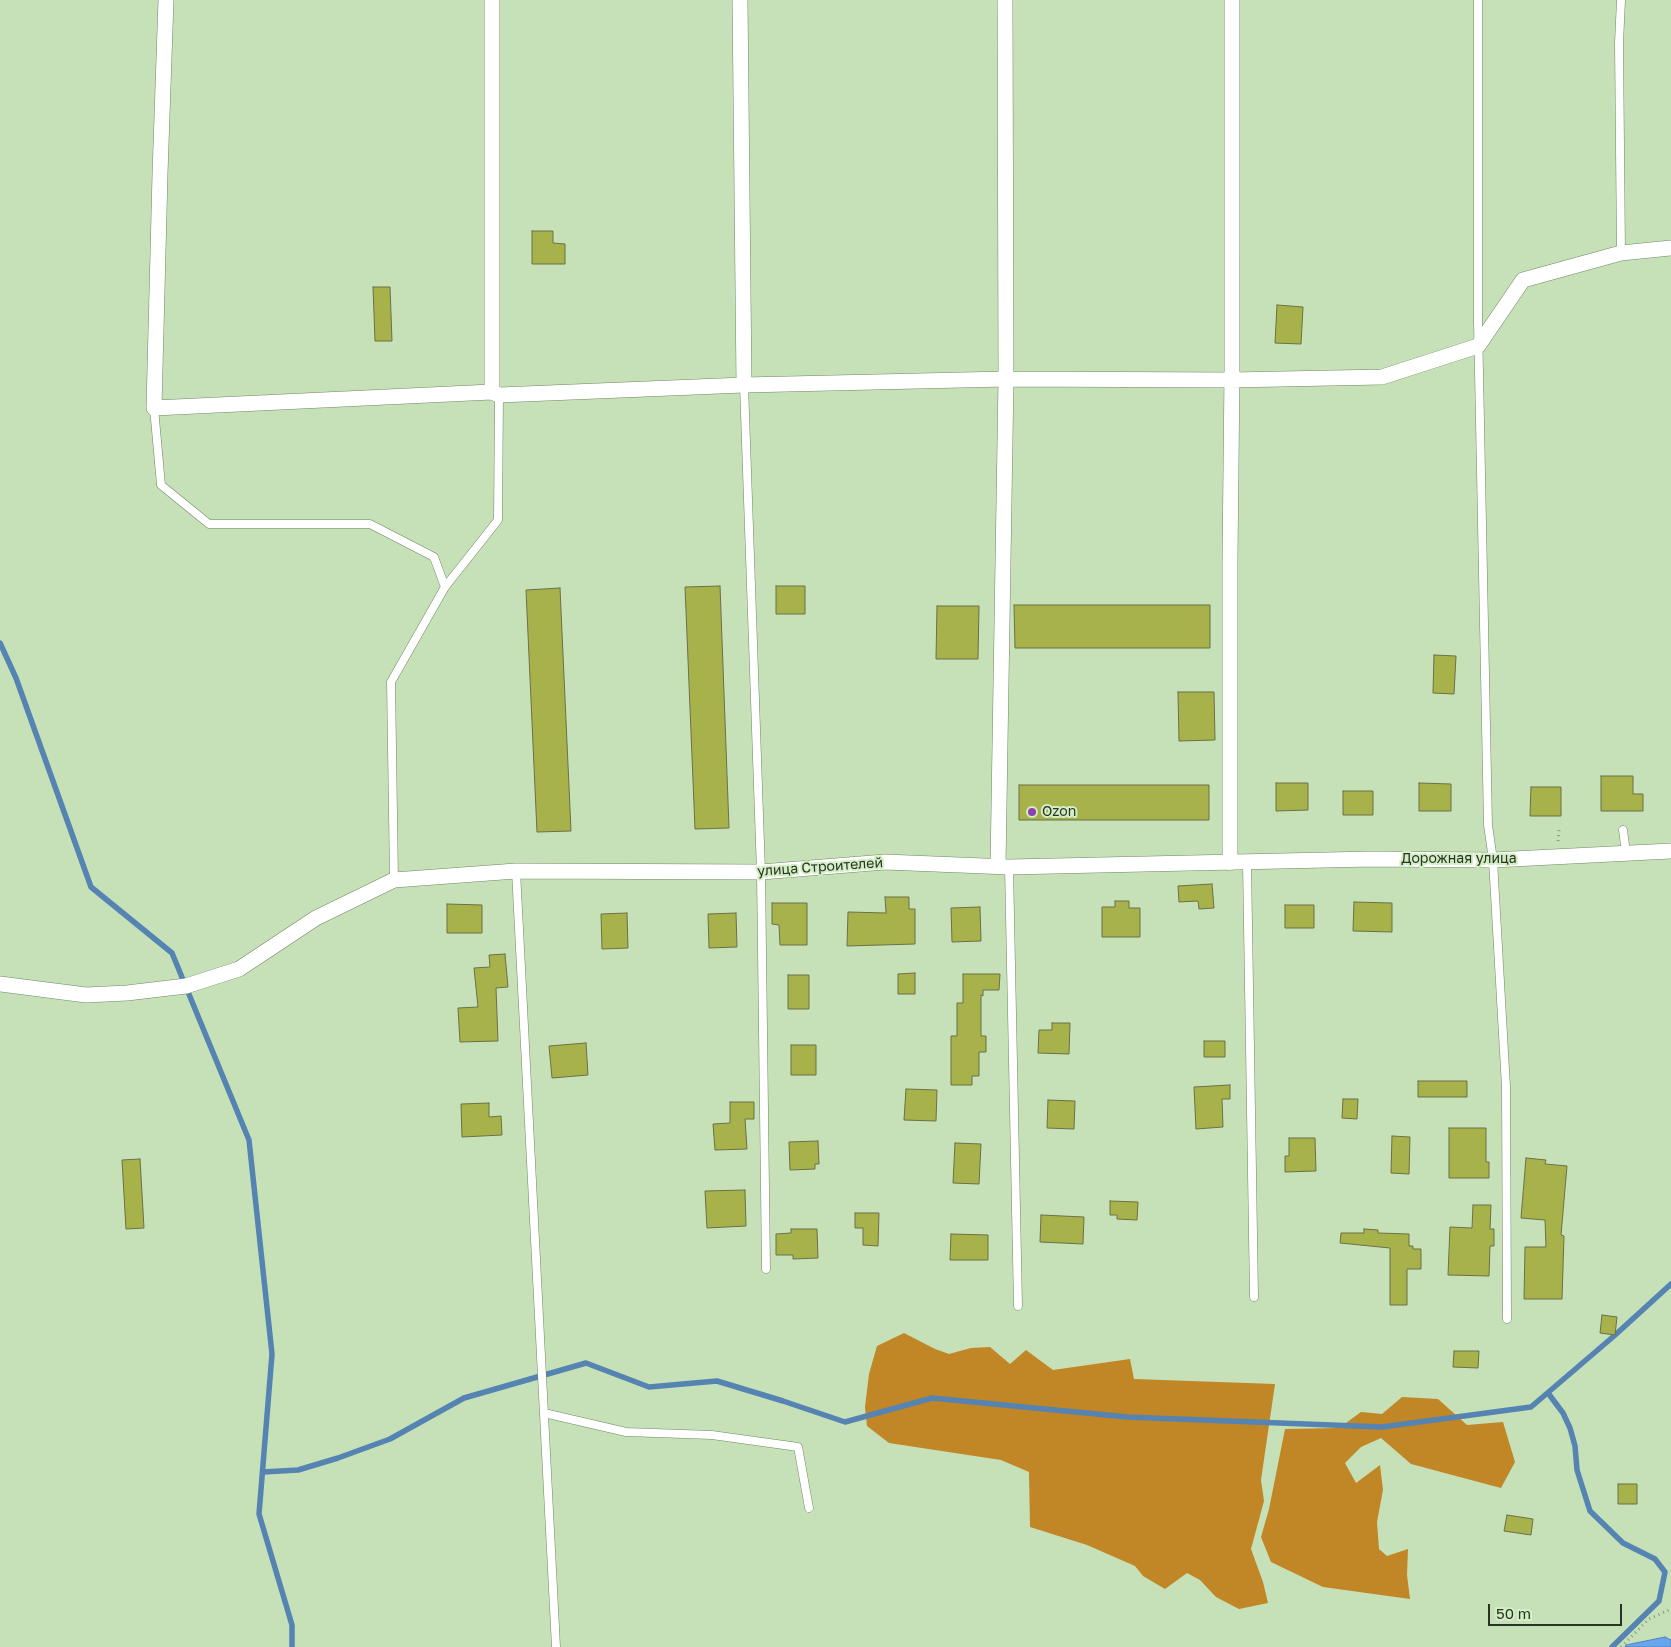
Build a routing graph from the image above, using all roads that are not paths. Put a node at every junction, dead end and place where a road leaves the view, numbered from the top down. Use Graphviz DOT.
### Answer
graph roads {
  1 [pos="166,0"];
  2 [pos="492,0"];
  3 [pos="740,0"];
  4 [pos="1005,0"];
  5 [pos="1232,0"];
  6 [pos="1478,0"];
  7 [pos="1620,0"];
  8 [pos="1671,248"];
  9 [pos="1621,253"];
  10 [pos="1478,346"];
  11 [pos="1006,378"];
  12 [pos="1232,380"];
  13 [pos="744,385"];
  14 [pos="496,394"];
  15 [pos="154,408"];
  16 [pos="445,586"];
  17 [pos="1623,830"];
  18 [pos="1671,851"];
  19 [pos="1626,853"];
  20 [pos="1493,860"];
  21 [pos="1247,862"];
  22 [pos="1230,863"];
  23 [pos="1004,866"];
  24 [pos="516,871"];
  25 [pos="761,872"];
  26 [pos="394,880"];
  27 [pos="0,984"];
  28 [pos="766,1269"];
  29 [pos="1254,1297"];
  30 [pos="1018,1306"];
  31 [pos="1507,1319"];
  32 [pos="544,1414"];
  33 [pos="809,1508"];
  34 [pos="556,1647"];
  1 -- 15 [label="street"];
  2 -- 14 [label="street"];
  3 -- 13 [label="street"];
  4 -- 11 [label="street"];
  5 -- 12 [label="street"];
  6 -- 10 [label="lane"];
  7 -- 9 [label="lane"];
  8 -- 9 [label="street"];
  9 -- 10 [label="street"];
  10 -- 12 [label="street"];
  10 -- 20 [label="lane"];
  11 -- 12 [label="street"];
  11 -- 13 [label="street"];
  11 -- 23 [label="street"];
  12 -- 22 [label="street"];
  13 -- 14 [label="street"];
  13 -- 25 [label="lane"];
  14 -- 15 [label="street"];
  14 -- 16 [label="lane"];
  15 -- 16 [label="lane"];
  16 -- 26 [label="lane"];
  17 -- 19 [label="lane"];
  18 -- 19 [label="street, Дорожная улица"];
  19 -- 20 [label="street, Дорожная улица"];
  20 -- 21 [label="street, Дорожная улица"];
  20 -- 31 [label="lane"];
  21 -- 22 [label="street, улица Строителей"];
  21 -- 29 [label="lane"];
  22 -- 23 [label="street, улица Строителей"];
  23 -- 25 [label="street, улица Строителей"];
  23 -- 30 [label="lane"];
  24 -- 25 [label="street, улица Строителей"];
  24 -- 26 [label="street, улица Строителей"];
  24 -- 32 [label="lane"];
  25 -- 28 [label="lane"];
  26 -- 27 [label="street"];
  32 -- 33 [label="lane"];
  32 -- 34 [label="lane"];
}
